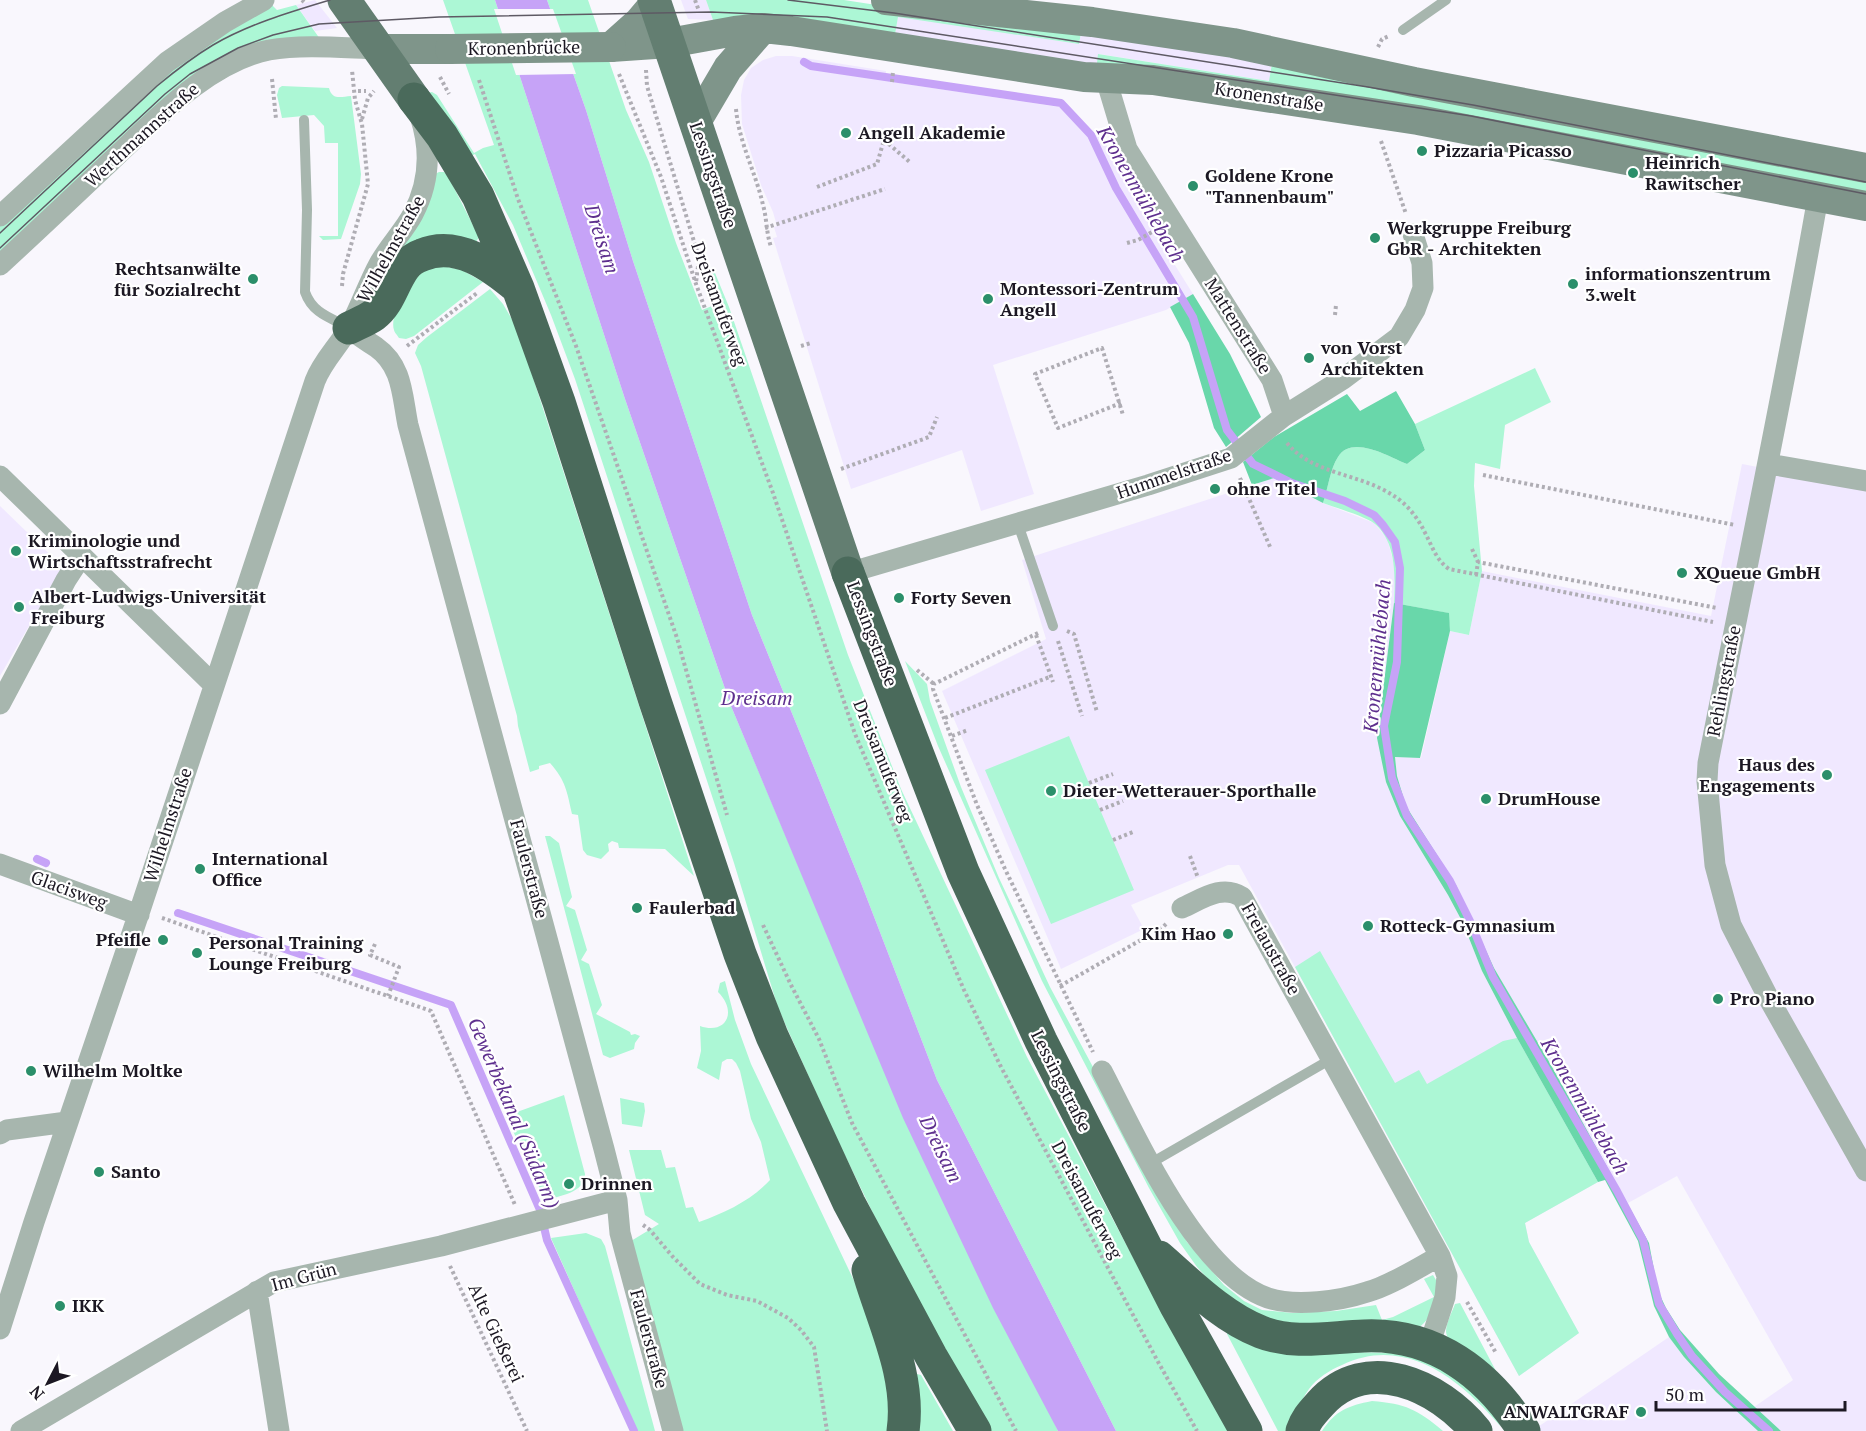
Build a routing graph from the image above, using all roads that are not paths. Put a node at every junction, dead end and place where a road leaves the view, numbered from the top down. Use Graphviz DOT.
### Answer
graph roads {
  1 [pos="264,0"];
  2 [pos="886,0"];
  3 [pos="1446,0"];
  4 [pos="345,1"];
  5 [pos="654,2"];
  6 [pos="763,28"];
  7 [pos="1403,30"];
  8 [pos="669,43"];
  9 [pos="379,49"];
  10 [pos="625,53"];
  11 [pos="1106,79"];
  12 [pos="414,99"];
  13 [pos="304,120"];
  14 [pos="695,124"];
  15 [pos="1866,168"];
  16 [pos="1818,197"];
  17 [pos="1866,206"];
  18 [pos="0,216"];
  19 [pos="1413,234"];
  20 [pos="0,265"];
  21 [pos="518,288"];
  22 [pos="349,328"];
  23 [pos="1281,418"];
  24 [pos="1769,464"];
  25 [pos="0,476"];
  26 [pos="1866,481"];
  27 [pos="1018,524"];
  28 [pos="81,557"];
  29 [pos="848,573"];
  30 [pos="1053,626"];
  31 [pos="214,685"];
  32 [pos="0,704"];
  33 [pos="0,864"];
  34 [pos="1182,908"];
  35 [pos="139,912"];
  36 [pos="1333,1058"];
  37 [pos="1102,1071"];
  38 [pos="67,1122"];
  39 [pos="0,1134"];
  40 [pos="1151,1163"];
  41 [pos="1866,1171"];
  42 [pos="617,1200"];
  43 [pos="849,1203"];
  44 [pos="1146,1246"];
  45 [pos="1440,1256"];
  46 [pos="256,1291"];
  47 [pos="0,1329"];
  48 [pos="1429,1346"];
  49 [pos="21,1431"];
  50 [pos="279,1431"];
  51 [pos="673,1431"];
  52 [pos="903,1431"];
  53 [pos="975,1431"];
  54 [pos="1246,1431"];
  55 [pos="1302,1431"];
  56 [pos="1476,1431"];
  57 [pos="1524,1431"];
  1 -- 18 [label="street, Werthmannstraße"];
  2 -- 15 [label="main road"];
  3 -- 7 [label="lane"];
  4 -- 9 [label="main road"];
  5 -- 8 [label="main road, Lessingstraße"];
  5 -- 10 [label="main road"];
  6 -- 8 [label="main road, Kronenstraße"];
  6 -- 11 [label="main road, Kronenstraße"];
  6 -- 14 [label="main road"];
  8 -- 10 [label="main road, Kronenbrücke"];
  8 -- 14 [label="main road, Lessingstraße"];
  9 -- 10 [label="main road, Kronenbrücke, bridge"];
  9 -- 12 [label="main road"];
  9 -- 20 [label="street, Werthmannstraße"];
  11 -- 16 [label="main road, Kronenstraße"];
  11 -- 23 [label="street, Mattenstraße"];
  12 -- 21 [label="highway"];
  12 -- 22 [label="street, Wilhelmstraße"];
  13 -- 22 [label="lane"];
  14 -- 29 [label="main road, Lessingstraße"];
  16 -- 17 [label="main road, Kronenstraße"];
  16 -- 24 [label="street, Rehlingstraße"];
  19 -- 23 [label="street, Hummelstraße"];
  21 -- 22 [label="highway"];
  21 -- 43 [label="highway"];
  22 -- 31 [label="street, Wilhelmstraße"];
  22 -- 42 [label="street, Faulerstraße"];
  23 -- 27 [label="street, Hummelstraße"];
  24 -- 26 [label="street"];
  24 -- 41 [label="street, Rehlingstraße"];
  25 -- 28 [label="street"];
  27 -- 29 [label="street, Hummelstraße"];
  27 -- 30 [label="lane"];
  28 -- 31 [label="street"];
  28 -- 32 [label="street"];
  29 -- 44 [label="highway, Lessingstraße"];
  31 -- 35 [label="street, Wilhelmstraße"];
  33 -- 35 [label="street, Glacisweg"];
  34 -- 36 [label="street, Freiaustraße"];
  35 -- 38 [label="street, Wilhelmstraße"];
  36 -- 40 [label="lane"];
  36 -- 45 [label="street, Freiaustraße"];
  37 -- 40 [label="street"];
  38 -- 39 [label="street"];
  38 -- 47 [label="street, Wilhelmstraße"];
  40 -- 45 [label="street"];
  42 -- 46 [label="street, Im Grün"];
  42 -- 51 [label="street, Faulerstraße"];
  43 -- 52 [label="highway"];
  43 -- 53 [label="highway"];
  44 -- 48 [label="highway"];
  44 -- 54 [label="highway, Lessingstraße"];
  45 -- 48 [label="street, Freiaustraße"];
  46 -- 49 [label="street, Im Grün"];
  46 -- 50 [label="street"];
  48 -- 57 [label="highway"];
  55 -- 56 [label="highway"];
}
